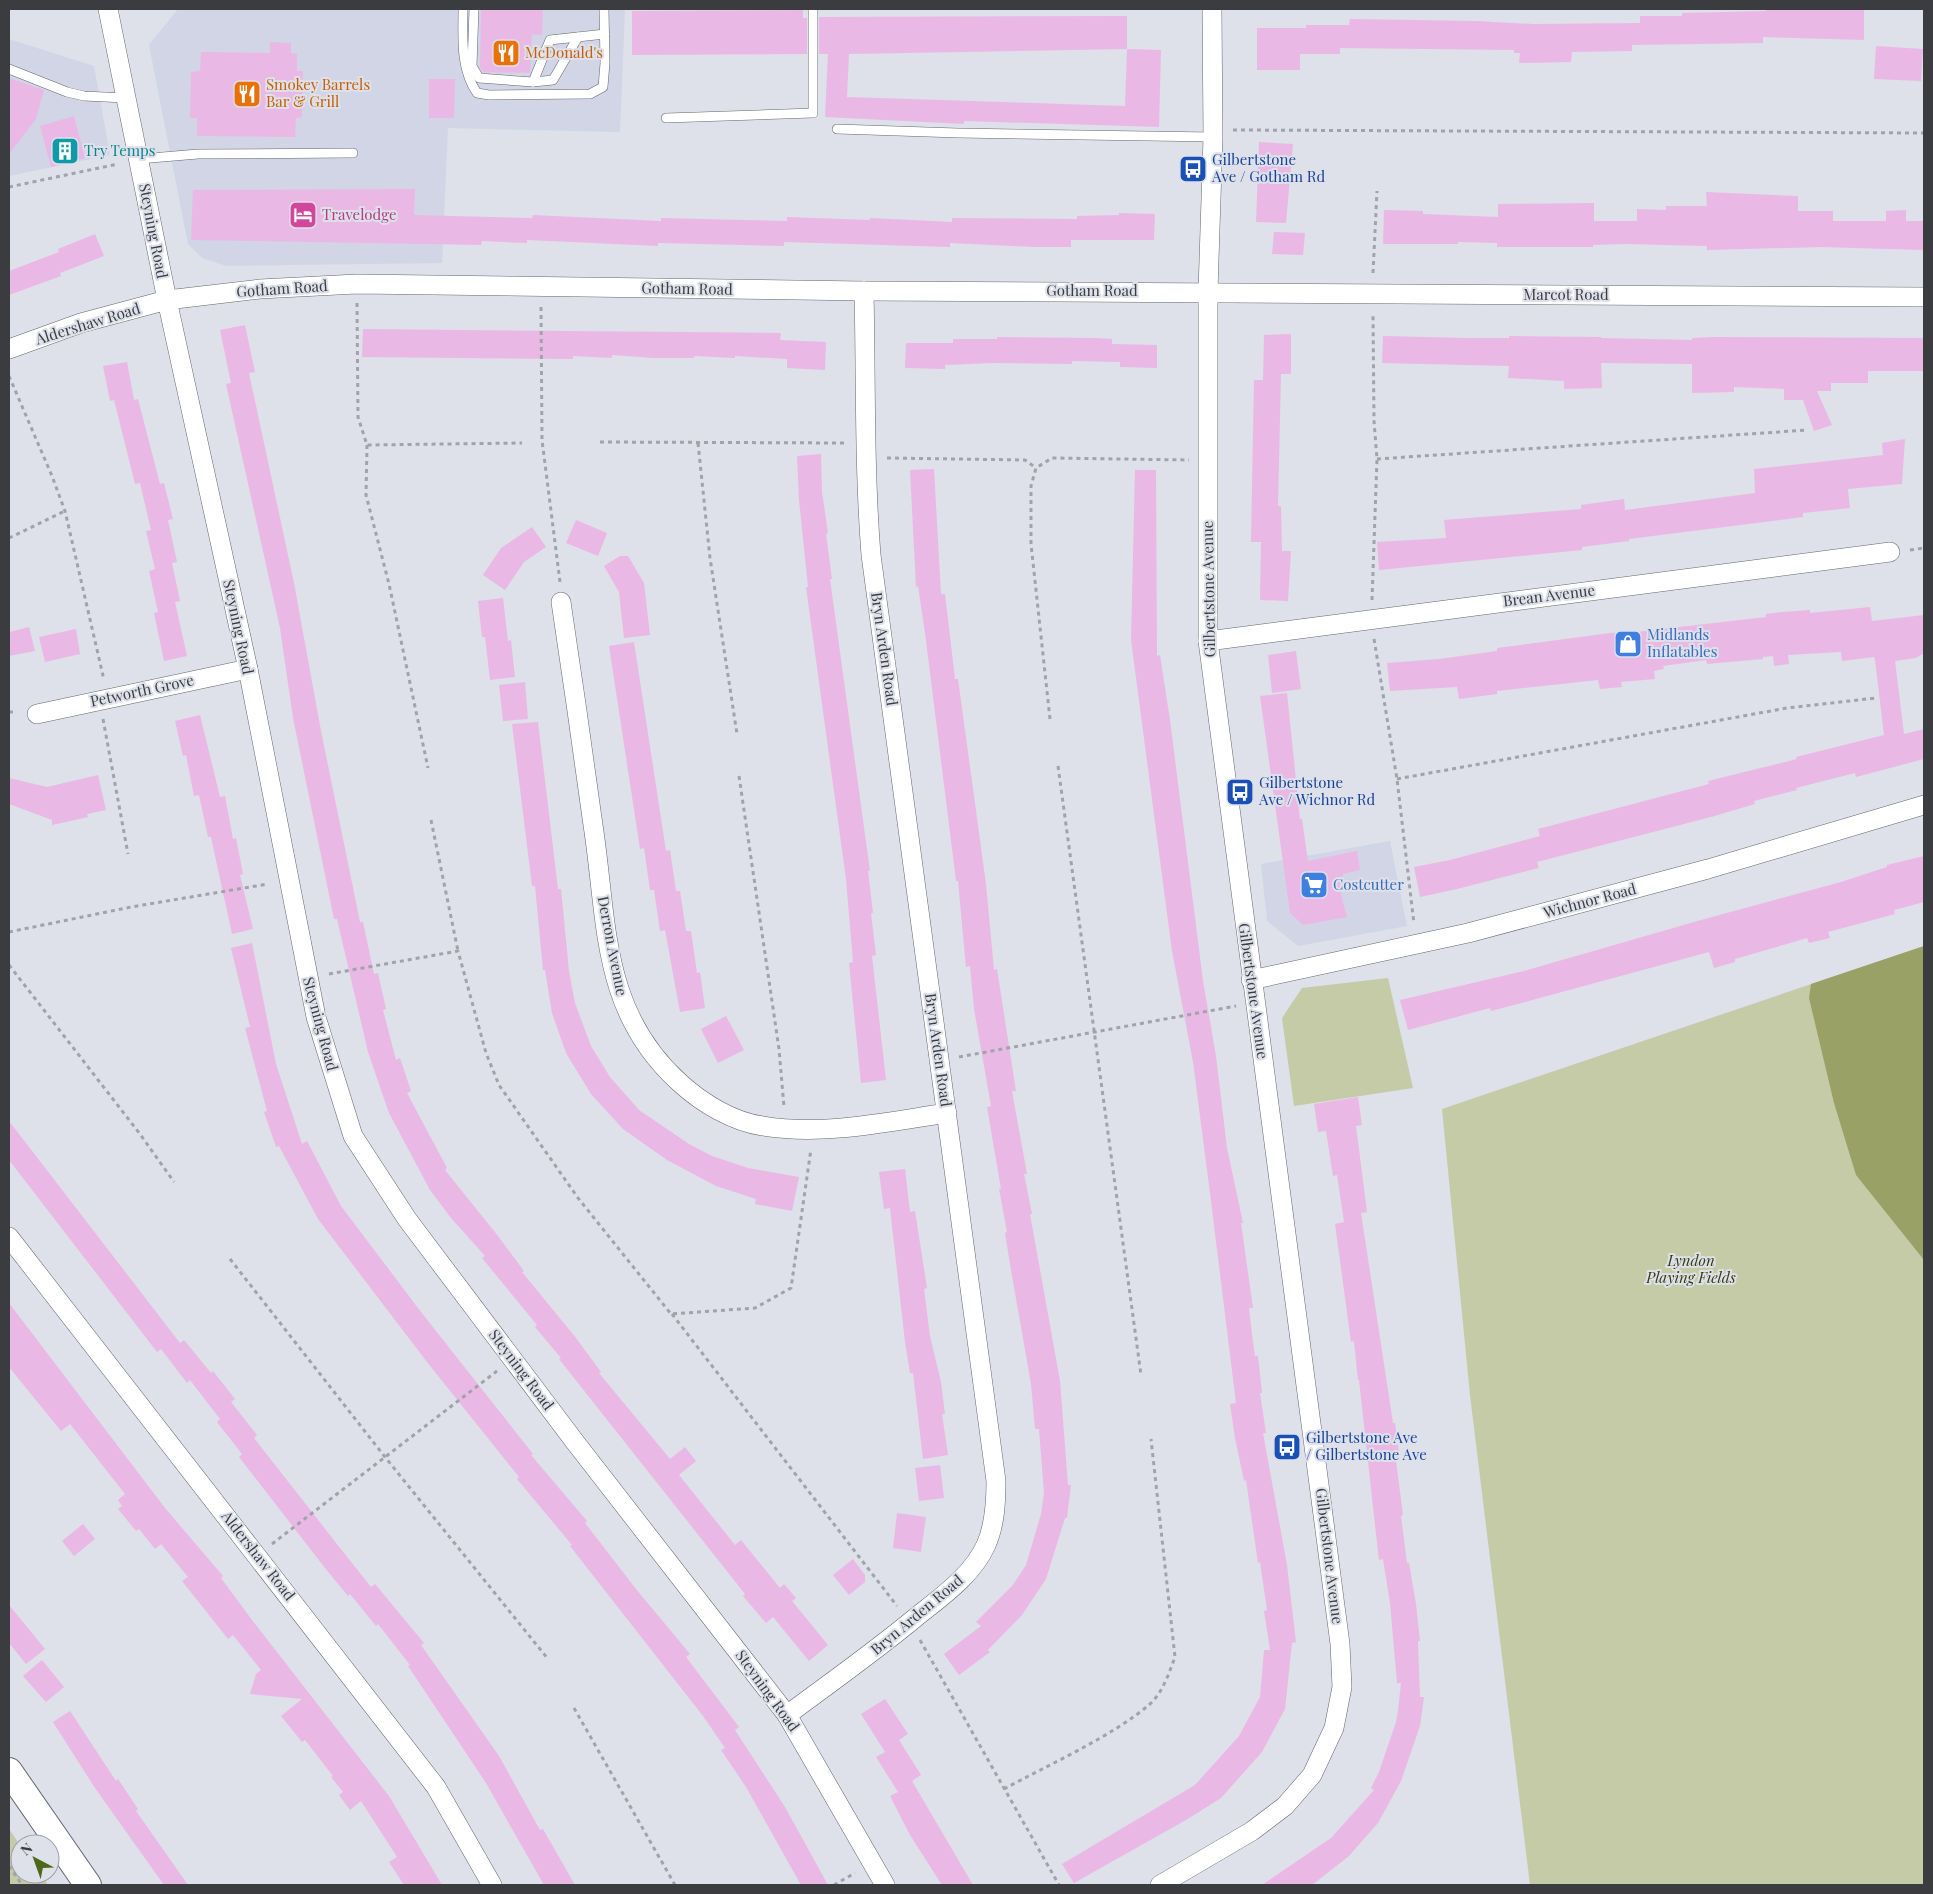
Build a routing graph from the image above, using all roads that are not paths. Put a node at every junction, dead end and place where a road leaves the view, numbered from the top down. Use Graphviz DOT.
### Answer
graph roads {
  1 [pos="108,9"];
  2 [pos="463,9"];
  3 [pos="474,9"];
  4 [pos="604,9"];
  5 [pos="813,9"];
  6 [pos="1212,9"];
  7 [pos="605,34"];
  8 [pos="578,37"];
  9 [pos="9,69"];
  10 [pos="532,82"];
  11 [pos="125,98"];
  12 [pos="666,118"];
  13 [pos="836,129"];
  14 [pos="1212,133"];
  15 [pos="353,153"];
  16 [pos="138,159"];
  17 [pos="864,291"];
  18 [pos="1208,292"];
  19 [pos="1924,297"];
  20 [pos="167,300"];
  21 [pos="9,349"];
  22 [pos="1890,552"];
  23 [pos="561,602"];
  24 [pos="1208,641"];
  25 [pos="248,669"];
  26 [pos="37,714"];
  27 [pos="1924,805"];
  28 [pos="1251,980"];
  29 [pos="947,1113"];
  30 [pos="9,1237"];
  31 [pos="787,1715"];
  32 [pos="9,1771"];
  33 [pos="88,1885"];
  34 [pos="492,1885"];
  35 [pos="885,1885"];
  36 [pos="1160,1885"];
  1 -- 11 [label="street, Steyning Road"];
  2 -- 7 [label="lane"];
  3 -- 10 [label="lane"];
  4 -- 7 [label="lane"];
  5 -- 12 [label="lane"];
  6 -- 14 [label="street, Gilbertstone Avenue"];
  7 -- 8 [label="lane"];
  8 -- 10 [label="lane"];
  8 -- 10 [label="lane"];
  9 -- 11 [label="lane"];
  11 -- 16 [label="street, Steyning Road"];
  13 -- 14 [label="lane"];
  14 -- 18 [label="street, Gilbertstone Avenue"];
  15 -- 16 [label="lane"];
  16 -- 20 [label="street, Steyning Road"];
  17 -- 18 [label="street, Gotham Road"];
  17 -- 20 [label="street, Gotham Road"];
  17 -- 29 [label="street, Bryn Arden Road"];
  18 -- 19 [label="street, Marcot Road"];
  18 -- 24 [label="street, Gilbertstone Avenue"];
  20 -- 21 [label="street, Aldershaw Road"];
  20 -- 25 [label="street, Steyning Road"];
  22 -- 24 [label="street, Brean Avenue"];
  23 -- 29 [label="street, Derron Avenue"];
  24 -- 28 [label="street, Gilbertstone Avenue"];
  25 -- 26 [label="street, Petworth Grove"];
  25 -- 31 [label="street, Steyning Road"];
  27 -- 28 [label="street, Wichnor Road"];
  28 -- 36 [label="street, Gilbertstone Avenue"];
  29 -- 31 [label="street, Bryn Arden Road"];
  30 -- 34 [label="street, Aldershaw Road"];
  31 -- 35 [label="street, Steyning Road"];
  32 -- 33 [label="street"];
}
